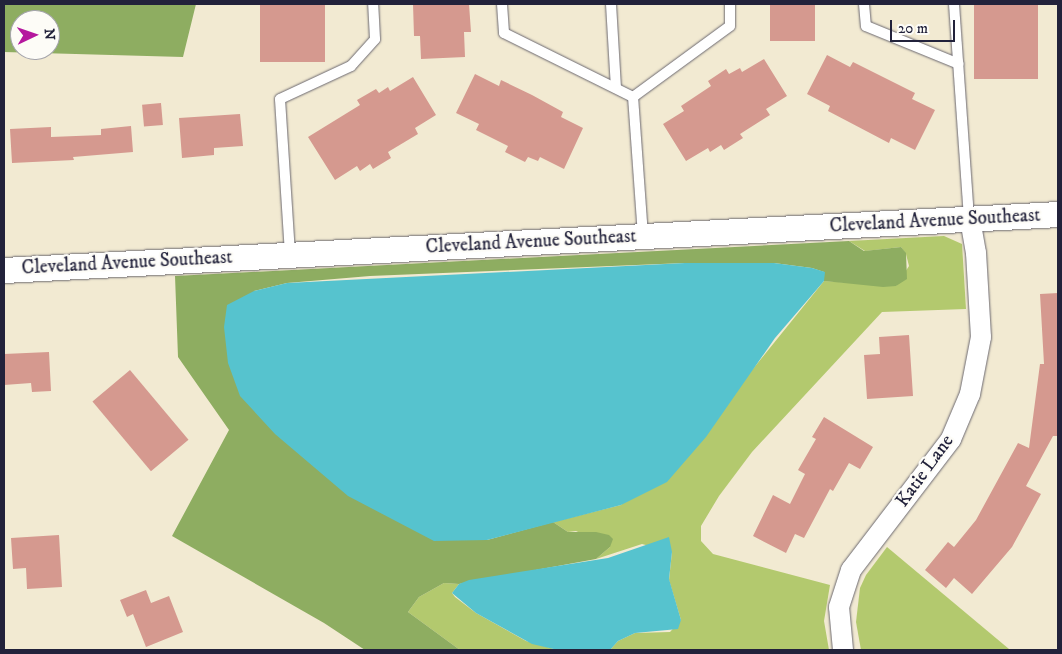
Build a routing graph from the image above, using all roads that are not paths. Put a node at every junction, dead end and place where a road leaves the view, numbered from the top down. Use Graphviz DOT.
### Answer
graph roads {
  1 [pos="373,4"];
  2 [pos="502,4"];
  3 [pos="611,4"];
  4 [pos="730,4"];
  5 [pos="864,4"];
  6 [pos="954,4"];
  7 [pos="959,64"];
  8 [pos="616,88"];
  9 [pos="633,97"];
  10 [pos="1058,214"];
  11 [pos="970,219"];
  12 [pos="644,236"];
  13 [pos="290,254"];
  14 [pos="4,270"];
  15 [pos="843,650"];
  1 -- 13 [label="lane"];
  2 -- 8 [label="lane"];
  3 -- 8 [label="lane"];
  4 -- 9 [label="lane"];
  5 -- 7 [label="lane"];
  6 -- 7 [label="lane"];
  7 -- 11 [label="lane"];
  8 -- 9 [label="lane"];
  9 -- 12 [label="lane"];
  10 -- 11 [label="street, Cleveland Avenue Southeast"];
  11 -- 12 [label="street, Cleveland Avenue Southeast"];
  11 -- 15 [label="street, Katie Lane"];
  12 -- 13 [label="street, Cleveland Avenue Southeast"];
  13 -- 14 [label="street, Cleveland Avenue Southeast"];
}
